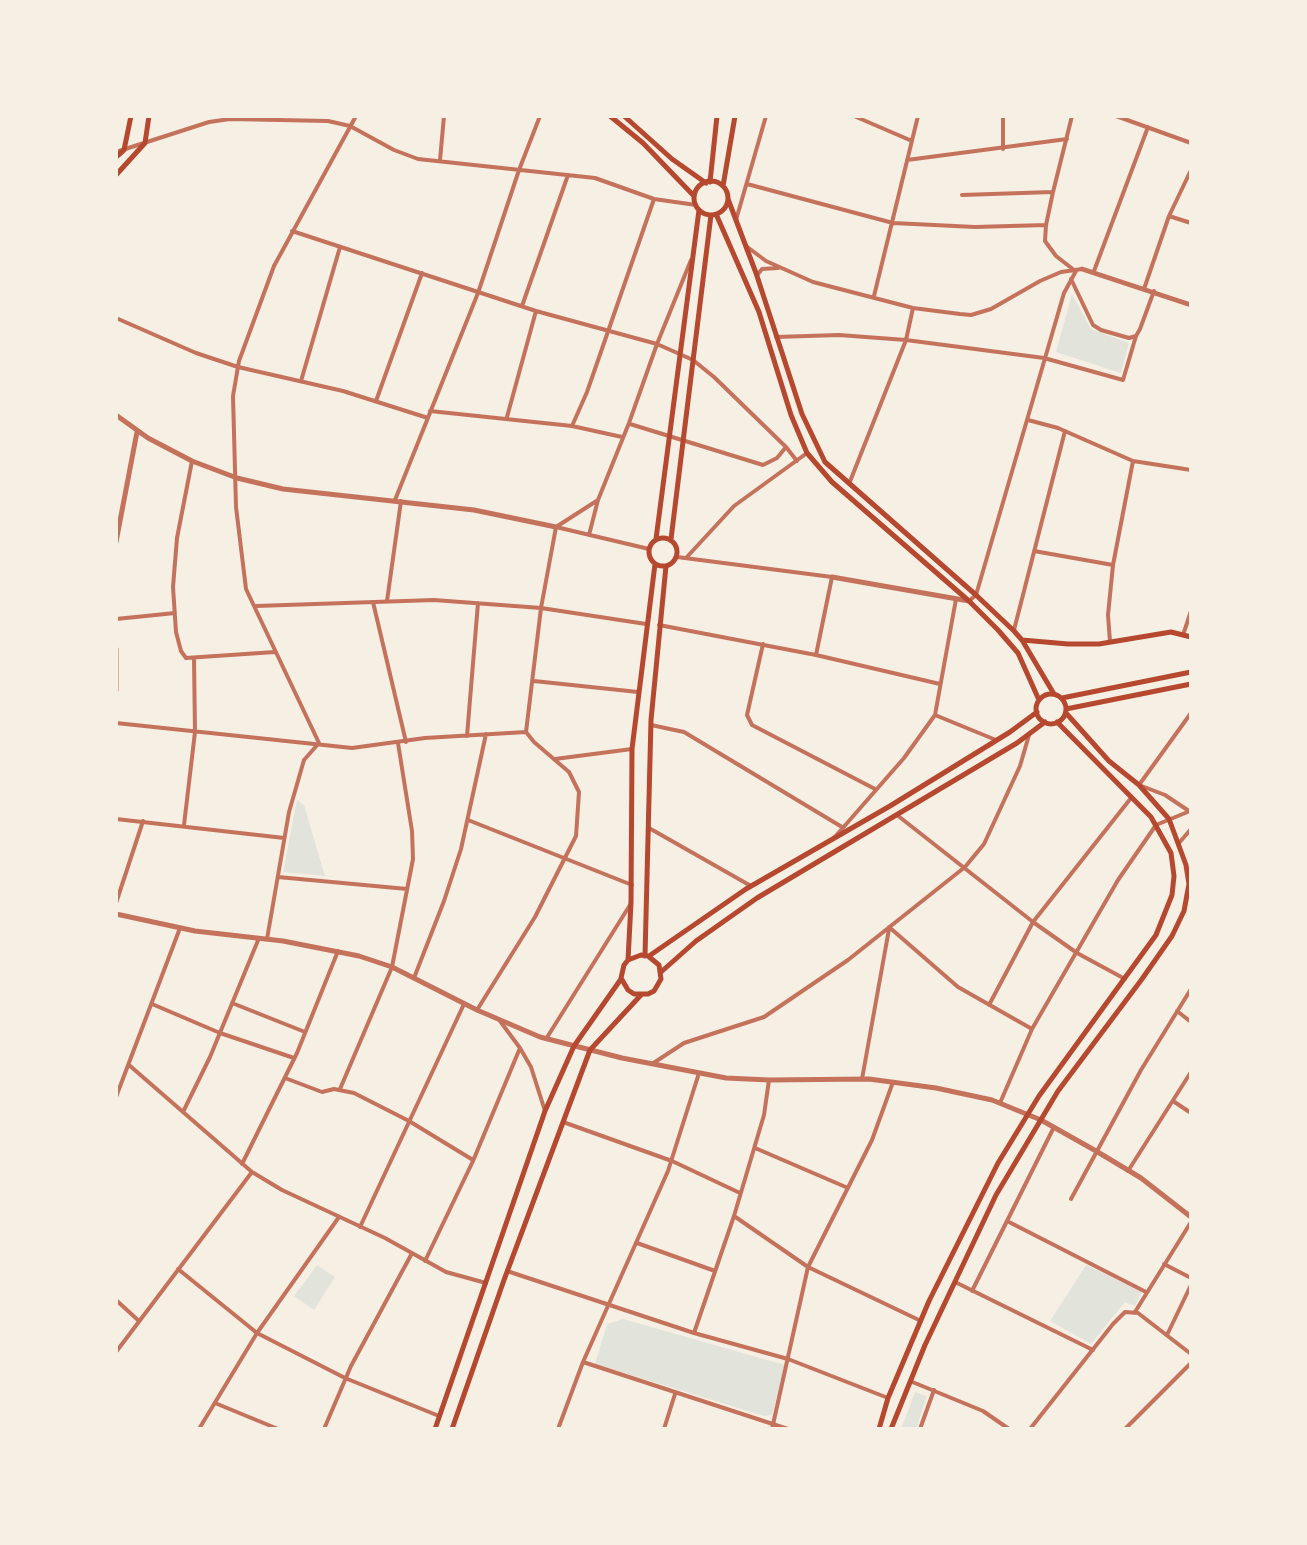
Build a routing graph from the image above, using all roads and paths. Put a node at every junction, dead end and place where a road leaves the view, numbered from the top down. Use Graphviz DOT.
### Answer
graph roads {
  1 [pos="131,116"];
  2 [pos="149,116"];
  3 [pos="356,116"];
  4 [pos="444,116"];
  5 [pos="540,116"];
  6 [pos="610,116"];
  7 [pos="624,116"];
  8 [pos="717,116"];
  9 [pos="735,116"];
  10 [pos="766,116"];
  11 [pos="854,116"];
  12 [pos="918,116"];
  13 [pos="1003,116"];
  14 [pos="1072,116"];
  15 [pos="1116,116"];
  16 [pos="260,118"];
  17 [pos="350,126"];
  18 [pos="1148,127"];
  19 [pos="1067,139"];
  20 [pos="912,141"];
  21 [pos="145,143"];
  22 [pos="1191,143"];
  23 [pos="1003,149"];
  24 [pos="124,150"];
  25 [pos="116,155"];
  26 [pos="440,160"];
  27 [pos="907,160"];
  28 [pos="519,170"];
  29 [pos="1191,170"];
  30 [pos="116,175"];
  31 [pos="568,175"];
  32 [pos="708,182"];
  33 [pos="747,184"];
  34 [pos="723,187"];
  35 [pos="1053,192"];
  36 [pos="962,195"];
  37 [pos="694,196"];
  38 [pos="654,199"];
  39 [pos="728,199"];
  40 [pos="698,208"];
  41 [pos="713,215"];
  42 [pos="1169,216"];
  43 [pos="736,223"];
  44 [pos="893,223"];
  45 [pos="1191,223"];
  46 [pos="1046,225"];
  47 [pos="292,231"];
  48 [pos="744,244"];
  49 [pos="340,247"];
  50 [pos="694,252"];
  51 [pos="780,268"];
  52 [pos="1082,269"];
  53 [pos="1074,270"];
  54 [pos="1094,271"];
  55 [pos="422,273"];
  56 [pos="758,279"];
  57 [pos="1071,279"];
  58 [pos="1144,289"];
  59 [pos="1154,291"];
  60 [pos="478,293"];
  61 [pos="874,296"];
  62 [pos="1191,305"];
  63 [pos="522,306"];
  64 [pos="913,308"];
  65 [pos="536,311"];
  66 [pos="116,318"];
  67 [pos="608,331"];
  68 [pos="1136,336"];
  69 [pos="776,337"];
  70 [pos="906,340"];
  71 [pos="657,344"];
  72 [pos="681,354"];
  73 [pos="1044,358"];
  74 [pos="693,360"];
  75 [pos="238,367"];
  76 [pos="301,381"];
  77 [pos="376,401"];
  78 [pos="430,411"];
  79 [pos="116,415"];
  80 [pos="428,418"];
  81 [pos="506,418"];
  82 [pos="1028,420"];
  83 [pos="629,423"];
  84 [pos="572,426"];
  85 [pos="1065,431"];
  86 [pos="137,432"];
  87 [pos="622,437"];
  88 [pos="670,437"];
  89 [pos="682,442"];
  90 [pos="786,447"];
  91 [pos="807,453"];
  92 [pos="192,461"];
  93 [pos="797,461"];
  94 [pos="1133,461"];
  95 [pos="1191,470"];
  96 [pos="237,478"];
  97 [pos="849,484"];
  98 [pos="398,500"];
  99 [pos="598,500"];
  100 [pos="118,517"];
  101 [pos="556,527"];
  102 [pos="589,535"];
  103 [pos="656,539"];
  104 [pos="671,539"];
  105 [pos="116,542"];
  106 [pos="649,549"];
  107 [pos="1034,551"];
  108 [pos="677,557"];
  109 [pos="686,558"];
  110 [pos="655,564"];
  111 [pos="1113,565"];
  112 [pos="666,566"];
  113 [pos="832,577"];
  114 [pos="976,595"];
  115 [pos="956,599"];
  116 [pos="969,601"];
  117 [pos="373,602"];
  118 [pos="387,602"];
  119 [pos="478,603"];
  120 [pos="256,606"];
  121 [pos="541,608"];
  122 [pos="1191,611"];
  123 [pos="175,613"];
  124 [pos="116,619"];
  125 [pos="646,624"];
  126 [pos="659,625"];
  127 [pos="1014,631"];
  128 [pos="1183,635"];
  129 [pos="1191,637"];
  130 [pos="1022,640"];
  131 [pos="1110,642"];
  132 [pos="763,644"];
  133 [pos="116,649"];
  134 [pos="275,652"];
  135 [pos="816,655"];
  136 [pos="194,658"];
  137 [pos="1191,672"];
  138 [pos="534,681"];
  139 [pos="940,684"];
  140 [pos="1191,684"];
  141 [pos="116,690"];
  142 [pos="638,692"];
  143 [pos="1054,694"];
  144 [pos="1062,698"];
  145 [pos="1039,700"];
  146 [pos="1066,711"];
  147 [pos="1037,712"];
  148 [pos="1191,713"];
  149 [pos="935,715"];
  150 [pos="1189,721"];
  151 [pos="1045,722"];
  152 [pos="1057,722"];
  153 [pos="116,723"];
  154 [pos="651,725"];
  155 [pos="195,732"];
  156 [pos="526,732"];
  157 [pos="486,734"];
  158 [pos="1029,734"];
  159 [pos="467,736"];
  160 [pos="997,740"];
  161 [pos="406,742"];
  162 [pos="319,743"];
  163 [pos="398,743"];
  164 [pos="632,749"];
  165 [pos="555,759"];
  166 [pos="1139,785"];
  167 [pos="875,789"];
  168 [pos="1131,798"];
  169 [pos="1190,812"];
  170 [pos="897,815"];
  171 [pos="116,819"];
  172 [pos="1169,819"];
  173 [pos="468,820"];
  174 [pos="143,821"];
  175 [pos="184,825"];
  176 [pos="1156,825"];
  177 [pos="842,827"];
  178 [pos="649,828"];
  179 [pos="1191,829"];
  180 [pos="284,838"];
  181 [pos="833,840"];
  182 [pos="1179,843"];
  183 [pos="565,858"];
  184 [pos="965,867"];
  185 [pos="278,877"];
  186 [pos="632,885"];
  187 [pos="751,886"];
  188 [pos="407,889"];
  189 [pos="116,903"];
  190 [pos="631,903"];
  191 [pos="116,914"];
  192 [pos="1033,922"];
  193 [pos="889,927"];
  194 [pos="180,928"];
  195 [pos="259,938"];
  196 [pos="267,939"];
  197 [pos="338,951"];
  198 [pos="1077,953"];
  199 [pos="647,956"];
  200 [pos="628,960"];
  201 [pos="392,967"];
  202 [pos="661,972"];
  203 [pos="414,978"];
  204 [pos="621,978"];
  205 [pos="1125,979"];
  206 [pos="1191,989"];
  207 [pos="641,995"];
  208 [pos="232,1003"];
  209 [pos="152,1004"];
  210 [pos="464,1004"];
  211 [pos="989,1005"];
  212 [pos="477,1010"];
  213 [pos="1177,1011"];
  214 [pos="499,1019"];
  215 [pos="1191,1022"];
  216 [pos="1032,1029"];
  217 [pos="305,1032"];
  218 [pos="220,1033"];
  219 [pos="546,1039"];
  220 [pos="574,1046"];
  221 [pos="520,1048"];
  222 [pos="590,1050"];
  223 [pos="294,1058"];
  224 [pos="652,1064"];
  225 [pos="129,1065"];
  226 [pos="1191,1072"];
  227 [pos="699,1073"];
  228 [pos="285,1078"];
  229 [pos="862,1079"];
  230 [pos="769,1080"];
  231 [pos="893,1082"];
  232 [pos="340,1089"];
  233 [pos="116,1097"];
  234 [pos="1173,1101"];
  235 [pos="1000,1103"];
  236 [pos="545,1111"];
  237 [pos="183,1112"];
  238 [pos="1191,1113"];
  239 [pos="1028,1114"];
  240 [pos="1041,1120"];
  241 [pos="409,1121"];
  242 [pos="563,1122"];
  243 [pos="1054,1127"];
  244 [pos="754,1147"];
  245 [pos="1096,1151"];
  246 [pos="473,1161"];
  247 [pos="672,1161"];
  248 [pos="242,1164"];
  249 [pos="1128,1171"];
  250 [pos="252,1172"];
  251 [pos="848,1188"];
  252 [pos="740,1193"];
  253 [pos="1071,1199"];
  254 [pos="734,1216"];
  255 [pos="339,1217"];
  256 [pos="1191,1219"];
  257 [pos="1007,1221"];
  258 [pos="360,1227"];
  259 [pos="637,1243"];
  260 [pos="411,1255"];
  261 [pos="425,1262"];
  262 [pos="1164,1264"];
  263 [pos="808,1267"];
  264 [pos="178,1269"];
  265 [pos="507,1271"];
  266 [pos="715,1271"];
  267 [pos="1191,1278"];
  268 [pos="955,1282"];
  269 [pos="486,1283"];
  270 [pos="1191,1285"];
  271 [pos="972,1291"];
  272 [pos="1146,1292"];
  273 [pos="116,1300"];
  274 [pos="610,1305"];
  275 [pos="1135,1312"];
  276 [pos="139,1321"];
  277 [pos="921,1321"];
  278 [pos="257,1333"];
  279 [pos="694,1333"];
  280 [pos="1167,1335"];
  281 [pos="1093,1350"];
  282 [pos="116,1352"];
  283 [pos="1191,1354"];
  284 [pos="788,1359"];
  285 [pos="583,1362"];
  286 [pos="1191,1363"];
  287 [pos="345,1378"];
  288 [pos="910,1381"];
  289 [pos="934,1390"];
  290 [pos="675,1394"];
  291 [pos="888,1398"];
  292 [pos="215,1403"];
  293 [pos="439,1416"];
  294 [pos="772,1427"];
  295 [pos="199,1429"];
  296 [pos="278,1429"];
  297 [pos="324,1429"];
  298 [pos="435,1429"];
  299 [pos="452,1429"];
  300 [pos="558,1429"];
  301 [pos="664,1429"];
  302 [pos="788,1429"];
  303 [pos="879,1429"];
  304 [pos="891,1429"];
  305 [pos="920,1429"];
  306 [pos="1009,1429"];
  307 [pos="1030,1429"];
  308 [pos="1125,1429"];
  1 -- 24 [label="main road"];
  2 -- 21 [label="main road"];
  3 -- 17 [label="street"];
  4 -- 26 [label="street"];
  5 -- 28 [label="street"];
  6 -- 37 [label="main road"];
  7 -- 32 [label="main road"];
  8 -- 32 [label="main road"];
  9 -- 34 [label="main road"];
  10 -- 33 [label="street"];
  11 -- 20 [label="street"];
  12 -- 20 [label="street"];
  13 -- 23 [label="street"];
  14 -- 19 [label="street"];
  15 -- 18 [label="street"];
  16 -- 17 [label="street"];
  16 -- 21 [label="street"];
  17 -- 26 [label="street"];
  17 -- 47 [label="street"];
  18 -- 22 [label="street"];
  18 -- 54 [label="street"];
  19 -- 23 [label="street"];
  19 -- 35 [label="street"];
  20 -- 27 [label="street"];
  21 -- 24 [label="street"];
  21 -- 30 [label="main road"];
  23 -- 27 [label="street"];
  24 -- 25 [label="main road"];
  26 -- 28 [label="street"];
  27 -- 44 [label="street"];
  28 -- 31 [label="street"];
  28 -- 60 [label="street"];
  29 -- 42 [label="street"];
  31 -- 38 [label="street"];
  31 -- 63 [label="street"];
  32 -- 34 [label="main road"];
  32 -- 37 [label="main road"];
  33 -- 43 [label="street"];
  33 -- 44 [label="street"];
  34 -- 39 [label="main road"];
  35 -- 36 [label="street"];
  35 -- 46 [label="street"];
  37 -- 40 [label="main road"];
  38 -- 40 [label="street"];
  38 -- 67 [label="street"];
  39 -- 41 [label="main road"];
  39 -- 43 [label="main road"];
  40 -- 41 [label="main road"];
  40 -- 50 [label="main road"];
  41 -- 74 [label="main road"];
  41 -- 91 [label="main road"];
  42 -- 45 [label="street"];
  42 -- 58 [label="street"];
  43 -- 48 [label="main road"];
  44 -- 46 [label="street"];
  44 -- 61 [label="street"];
  46 -- 53 [label="street"];
  47 -- 49 [label="street"];
  47 -- 75 [label="street"];
  48 -- 51 [label="street"];
  48 -- 56 [label="main road"];
  49 -- 55 [label="street"];
  49 -- 76 [label="street"];
  50 -- 71 [label="street"];
  50 -- 72 [label="main road"];
  51 -- 56 [label="street"];
  51 -- 61 [label="street"];
  52 -- 53 [label="street"];
  52 -- 54 [label="street"];
  52 -- 57 [label="street"];
  53 -- 64 [label="street"];
  54 -- 58 [label="street"];
  55 -- 60 [label="street"];
  55 -- 77 [label="street"];
  56 -- 69 [label="main road"];
  57 -- 68 [label="street"];
  57 -- 73 [label="street"];
  58 -- 59 [label="street"];
  59 -- 62 [label="street"];
  59 -- 68 [label="street"];
  60 -- 63 [label="street"];
  60 -- 78 [label="street"];
  61 -- 64 [label="street"];
  63 -- 65 [label="street"];
  64 -- 70 [label="street"];
  65 -- 67 [label="street"];
  65 -- 81 [label="street"];
  66 -- 75 [label="street"];
  67 -- 71 [label="street"];
  67 -- 84 [label="street"];
  68 -- 73 [label="street"];
  69 -- 70 [label="street"];
  69 -- 97 [label="main road"];
  70 -- 73 [label="street"];
  70 -- 97 [label="street"];
  71 -- 72 [label="street"];
  71 -- 83 [label="street"];
  72 -- 74 [label="street"];
  72 -- 88 [label="main road"];
  73 -- 82 [label="street"];
  74 -- 89 [label="main road"];
  74 -- 90 [label="street"];
  75 -- 76 [label="street"];
  75 -- 96 [label="street"];
  76 -- 77 [label="street"];
  77 -- 80 [label="street"];
  78 -- 80 [label="street"];
  78 -- 81 [label="street"];
  79 -- 86 [label="street"];
  80 -- 98 [label="street"];
  81 -- 84 [label="street"];
  82 -- 85 [label="street"];
  82 -- 114 [label="street"];
  83 -- 87 [label="street"];
  83 -- 88 [label="street"];
  84 -- 87 [label="street"];
  85 -- 94 [label="street"];
  85 -- 107 [label="street"];
  86 -- 92 [label="street"];
  86 -- 100 [label="street"];
  87 -- 99 [label="street"];
  88 -- 89 [label="street"];
  88 -- 103 [label="main road"];
  89 -- 90 [label="street"];
  89 -- 104 [label="main road"];
  90 -- 93 [label="street"];
  91 -- 93 [label="street"];
  91 -- 116 [label="main road"];
  92 -- 96 [label="street"];
  92 -- 123 [label="street"];
  93 -- 109 [label="street"];
  94 -- 95 [label="street"];
  94 -- 111 [label="street"];
  96 -- 98 [label="street"];
  96 -- 120 [label="street"];
  97 -- 114 [label="main road"];
  98 -- 101 [label="street"];
  98 -- 118 [label="street"];
  99 -- 101 [label="street"];
  99 -- 102 [label="street"];
  100 -- 105 [label="street"];
  101 -- 102 [label="street"];
  101 -- 121 [label="street"];
  102 -- 106 [label="street"];
  103 -- 104 [label="main road"];
  103 -- 106 [label="main road"];
  104 -- 108 [label="main road"];
  106 -- 110 [label="main road"];
  107 -- 111 [label="street"];
  107 -- 127 [label="street"];
  108 -- 109 [label="street"];
  108 -- 112 [label="main road"];
  109 -- 113 [label="street"];
  110 -- 112 [label="main road"];
  110 -- 125 [label="main road"];
  111 -- 131 [label="street"];
  112 -- 126 [label="main road"];
  113 -- 115 [label="street"];
  113 -- 135 [label="street"];
  114 -- 116 [label="street"];
  114 -- 127 [label="main road"];
  115 -- 116 [label="street"];
  115 -- 139 [label="street"];
  116 -- 145 [label="main road"];
  117 -- 118 [label="street"];
  117 -- 120 [label="street"];
  117 -- 161 [label="street"];
  118 -- 119 [label="street"];
  119 -- 121 [label="street"];
  119 -- 159 [label="street"];
  120 -- 134 [label="street"];
  121 -- 125 [label="street"];
  121 -- 138 [label="street"];
  122 -- 128 [label="street"];
  123 -- 124 [label="street"];
  123 -- 136 [label="street"];
  125 -- 142 [label="main road"];
  126 -- 132 [label="street"];
  126 -- 154 [label="main road"];
  127 -- 130 [label="main road"];
  128 -- 129 [label="main road"];
  128 -- 131 [label="main road"];
  130 -- 131 [label="main road"];
  130 -- 143 [label="main road"];
  132 -- 135 [label="street"];
  132 -- 167 [label="street"];
  133 -- 141 [label="street"];
  134 -- 136 [label="street"];
  134 -- 162 [label="street"];
  135 -- 139 [label="street"];
  136 -- 155 [label="street"];
  137 -- 144 [label="main road"];
  138 -- 142 [label="street"];
  138 -- 156 [label="street"];
  139 -- 149 [label="street"];
  140 -- 146 [label="main road"];
  142 -- 164 [label="main road"];
  143 -- 144 [label="main road"];
  143 -- 145 [label="main road"];
  144 -- 146 [label="main road"];
  145 -- 147 [label="main road"];
  146 -- 152 [label="main road"];
  146 -- 166 [label="main road"];
  147 -- 151 [label="main road"];
  147 -- 160 [label="main road"];
  148 -- 150 [label="street"];
  149 -- 160 [label="street"];
  149 -- 167 [label="street"];
  150 -- 166 [label="street"];
  151 -- 152 [label="main road"];
  151 -- 158 [label="main road"];
  152 -- 168 [label="main road"];
  153 -- 155 [label="street"];
  154 -- 177 [label="street"];
  154 -- 178 [label="main road"];
  155 -- 162 [label="street"];
  155 -- 175 [label="street"];
  156 -- 157 [label="street"];
  156 -- 165 [label="street"];
  157 -- 159 [label="street"];
  157 -- 173 [label="street"];
  158 -- 170 [label="main road"];
  158 -- 184 [label="street"];
  159 -- 161 [label="street"];
  160 -- 181 [label="main road"];
  161 -- 163 [label="street"];
  162 -- 163 [label="street"];
  162 -- 180 [label="street"];
  163 -- 188 [label="street"];
  164 -- 165 [label="street"];
  164 -- 186 [label="main road"];
  165 -- 183 [label="street"];
  166 -- 169 [label="street"];
  166 -- 172 [label="main road"];
  167 -- 177 [label="street"];
  168 -- 176 [label="main road"];
  168 -- 192 [label="street"];
  169 -- 172 [label="street"];
  170 -- 184 [label="street"];
  170 -- 202 [label="main road"];
  171 -- 174 [label="street"];
  172 -- 176 [label="street"];
  172 -- 182 [label="main road"];
  173 -- 183 [label="street"];
  173 -- 203 [label="street"];
  174 -- 175 [label="street"];
  174 -- 189 [label="street"];
  175 -- 180 [label="street"];
  176 -- 198 [label="street"];
  176 -- 205 [label="main road"];
  177 -- 181 [label="street"];
  178 -- 187 [label="street"];
  178 -- 199 [label="main road"];
  179 -- 182 [label="street"];
  180 -- 185 [label="street"];
  181 -- 187 [label="main road"];
  182 -- 240 [label="main road"];
  183 -- 186 [label="street"];
  183 -- 212 [label="street"];
  184 -- 192 [label="street"];
  184 -- 193 [label="street"];
  185 -- 188 [label="street"];
  185 -- 196 [label="street"];
  186 -- 190 [label="main road"];
  187 -- 199 [label="main road"];
  188 -- 201 [label="street"];
  190 -- 200 [label="main road"];
  190 -- 219 [label="street"];
  191 -- 194 [label="street"];
  192 -- 198 [label="street"];
  192 -- 211 [label="street"];
  193 -- 211 [label="street"];
  193 -- 224 [label="street"];
  193 -- 229 [label="street"];
  194 -- 195 [label="street"];
  194 -- 209 [label="street"];
  195 -- 196 [label="street"];
  195 -- 208 [label="street"];
  196 -- 197 [label="street"];
  197 -- 201 [label="street"];
  197 -- 217 [label="street"];
  198 -- 205 [label="street"];
  198 -- 216 [label="street"];
  199 -- 200 [label="main road"];
  199 -- 202 [label="main road"];
  200 -- 204 [label="main road"];
  201 -- 203 [label="street"];
  201 -- 232 [label="street"];
  202 -- 207 [label="main road"];
  203 -- 210 [label="street"];
  204 -- 207 [label="main road"];
  204 -- 220 [label="main road"];
  205 -- 239 [label="main road"];
  206 -- 213 [label="street"];
  207 -- 222 [label="main road"];
  208 -- 217 [label="street"];
  208 -- 218 [label="street"];
  209 -- 218 [label="street"];
  209 -- 225 [label="street"];
  210 -- 212 [label="street"];
  210 -- 241 [label="street"];
  211 -- 216 [label="street"];
  212 -- 214 [label="street"];
  213 -- 215 [label="street"];
  213 -- 245 [label="street"];
  214 -- 219 [label="street"];
  214 -- 221 [label="street"];
  216 -- 235 [label="street"];
  217 -- 223 [label="street"];
  218 -- 223 [label="street"];
  218 -- 237 [label="street"];
  219 -- 220 [label="street"];
  220 -- 222 [label="street"];
  220 -- 236 [label="main road"];
  221 -- 236 [label="street"];
  221 -- 246 [label="street"];
  222 -- 224 [label="street"];
  222 -- 242 [label="main road"];
  223 -- 228 [label="street"];
  224 -- 227 [label="street"];
  225 -- 233 [label="street"];
  225 -- 237 [label="street"];
  226 -- 234 [label="street"];
  227 -- 230 [label="street"];
  227 -- 247 [label="street"];
  228 -- 232 [label="street"];
  228 -- 248 [label="street"];
  229 -- 230 [label="street"];
  229 -- 231 [label="street"];
  230 -- 244 [label="street"];
  231 -- 235 [label="street"];
  231 -- 251 [label="street"];
  232 -- 241 [label="street"];
  234 -- 238 [label="street"];
  234 -- 249 [label="street"];
  235 -- 239 [label="street"];
  236 -- 269 [label="main road"];
  237 -- 248 [label="street"];
  239 -- 240 [label="street"];
  239 -- 277 [label="main road"];
  240 -- 243 [label="street"];
  240 -- 268 [label="main road"];
  241 -- 246 [label="street"];
  241 -- 258 [label="street"];
  242 -- 247 [label="street"];
  242 -- 265 [label="main road"];
  243 -- 245 [label="street"];
  243 -- 257 [label="street"];
  244 -- 251 [label="street"];
  244 -- 252 [label="street"];
  245 -- 249 [label="street"];
  245 -- 253 [label="street"];
  246 -- 261 [label="street"];
  247 -- 252 [label="street"];
  247 -- 259 [label="street"];
  248 -- 250 [label="street"];
  249 -- 256 [label="street"];
  250 -- 255 [label="street"];
  250 -- 264 [label="street"];
  251 -- 263 [label="street"];
  252 -- 254 [label="street"];
  254 -- 263 [label="street"];
  254 -- 266 [label="street"];
  255 -- 258 [label="street"];
  255 -- 278 [label="street"];
  256 -- 262 [label="street"];
  257 -- 271 [label="street"];
  257 -- 272 [label="street"];
  258 -- 260 [label="street"];
  259 -- 266 [label="street"];
  259 -- 274 [label="street"];
  260 -- 261 [label="street"];
  260 -- 287 [label="street"];
  261 -- 269 [label="street"];
  262 -- 267 [label="street"];
  262 -- 272 [label="street"];
  263 -- 277 [label="street"];
  263 -- 284 [label="street"];
  264 -- 276 [label="street"];
  264 -- 278 [label="street"];
  265 -- 274 [label="street"];
  265 -- 299 [label="main road"];
  266 -- 279 [label="street"];
  268 -- 271 [label="street"];
  268 -- 288 [label="main road"];
  269 -- 293 [label="main road"];
  270 -- 280 [label="street"];
  271 -- 281 [label="street"];
  272 -- 275 [label="street"];
  273 -- 276 [label="street"];
  274 -- 279 [label="street"];
  274 -- 285 [label="street"];
  275 -- 280 [label="street"];
  275 -- 281 [label="street"];
  276 -- 282 [label="street"];
  277 -- 291 [label="main road"];
  278 -- 287 [label="street"];
  278 -- 292 [label="street"];
  279 -- 284 [label="street"];
  280 -- 283 [label="street"];
  281 -- 307 [label="street"];
  284 -- 291 [label="street"];
  284 -- 294 [label="street"];
  285 -- 290 [label="street"];
  285 -- 300 [label="street"];
  286 -- 308 [label="street"];
  287 -- 293 [label="street"];
  287 -- 297 [label="street"];
  288 -- 289 [label="street"];
  288 -- 304 [label="main road"];
  289 -- 305 [label="street"];
  289 -- 306 [label="street"];
  290 -- 294 [label="street"];
  290 -- 301 [label="street"];
  291 -- 303 [label="main road"];
  292 -- 295 [label="street"];
  292 -- 296 [label="street"];
  293 -- 298 [label="main road"];
  294 -- 302 [label="street"];
}
